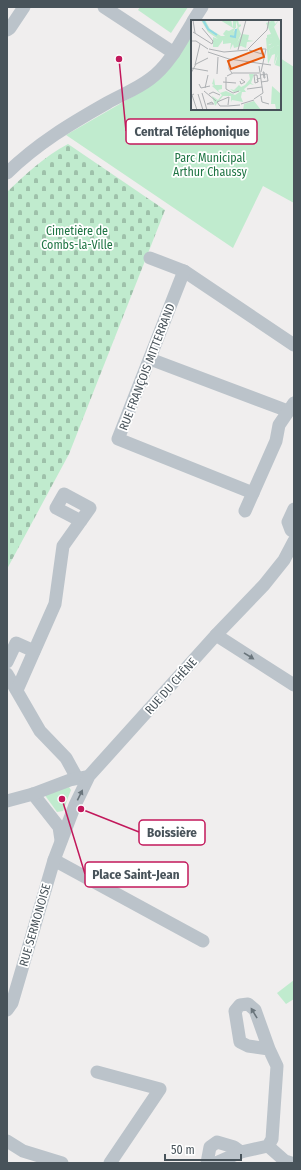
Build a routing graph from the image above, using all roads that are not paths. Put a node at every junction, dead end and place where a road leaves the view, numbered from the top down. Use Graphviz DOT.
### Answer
graph roads {
  1 [pos="24,7"];
  2 [pos="104,7"];
  3 [pos="202,7"];
  4 [pos="194,20"];
  5 [pos="191,25"];
  6 [pos="7,30"];
  7 [pos="174,53"];
  8 [pos="9,167"];
  9 [pos="150,258"];
  10 [pos="184,271"];
  11 [pos="294,345"];
  12 [pos="150,359"];
  13 [pos="291,407"];
  14 [pos="253,493"];
  15 [pos="294,510"];
  16 [pos="245,511"];
  17 [pos="81,520"];
  18 [pos="294,532"];
  19 [pos="294,541"];
  20 [pos="216,635"];
  21 [pos="34,651"];
  22 [pos="7,662"];
  23 [pos="7,674"];
  24 [pos="294,685"];
  25 [pos="17,690"];
  26 [pos="83,777"];
  27 [pos="33,794"];
  28 [pos="7,801"];
  29 [pos="61,840"];
  30 [pos="54,860"];
  31 [pos="203,941"];
  32 [pos="7,1010"];
  33 [pos="269,1049"];
  34 [pos="97,1072"];
  35 [pos="7,1141"];
  36 [pos="268,1146"];
  37 [pos="241,1152"];
  38 [pos="62,1163"];
  39 [pos="110,1163"];
  40 [pos="207,1163"];
  41 [pos="216,1163"];
  42 [pos="291,1163"];
  1 -- 6 [label="street"];
  2 -- 7 [label="street"];
  3 -- 4 [label="street"];
  5 -- 7 [label="street"];
  7 -- 8 [label="street"];
  9 -- 10 [label="street"];
  10 -- 11 [label="street"];
  10 -- 12 [label="street, RUE FRANÇOIS MITTERRAND"];
  12 -- 13 [label="street"];
  12 -- 14 [label="street, RUE FRANÇOIS MITTERRAND"];
  13 -- 14 [label="street"];
  14 -- 16 [label="street"];
  15 -- 18 [label="street"];
  17 -- 21 [label="street"];
  19 -- 20 [label="street, RUE DU CHÊNE"];
  20 -- 24 [label="street, one-way"];
  20 -- 26 [label="street, RUE DU CHÊNE"];
  21 -- 22 [label="street"];
  21 -- 25 [label="street"];
  23 -- 25 [label="street"];
  25 -- 26 [label="street"];
  26 -- 27 [label="street"];
  29 -- 26 [label="street, RUE DU CHÊNE, one-way"];
  27 -- 28 [label="street"];
  27 -- 29 [label="street"];
  29 -- 30 [label="street, RUE SERMONOISE"];
  30 -- 31 [label="street"];
  30 -- 32 [label="street, RUE SERMONOISE"];
  33 -- 36 [label="street"];
  34 -- 39 [label="street"];
  35 -- 38 [label="street"];
  36 -- 37 [label="street"];
  36 -- 42 [label="street"];
  37 -- 40 [label="street"];
  37 -- 41 [label="street"];
}
